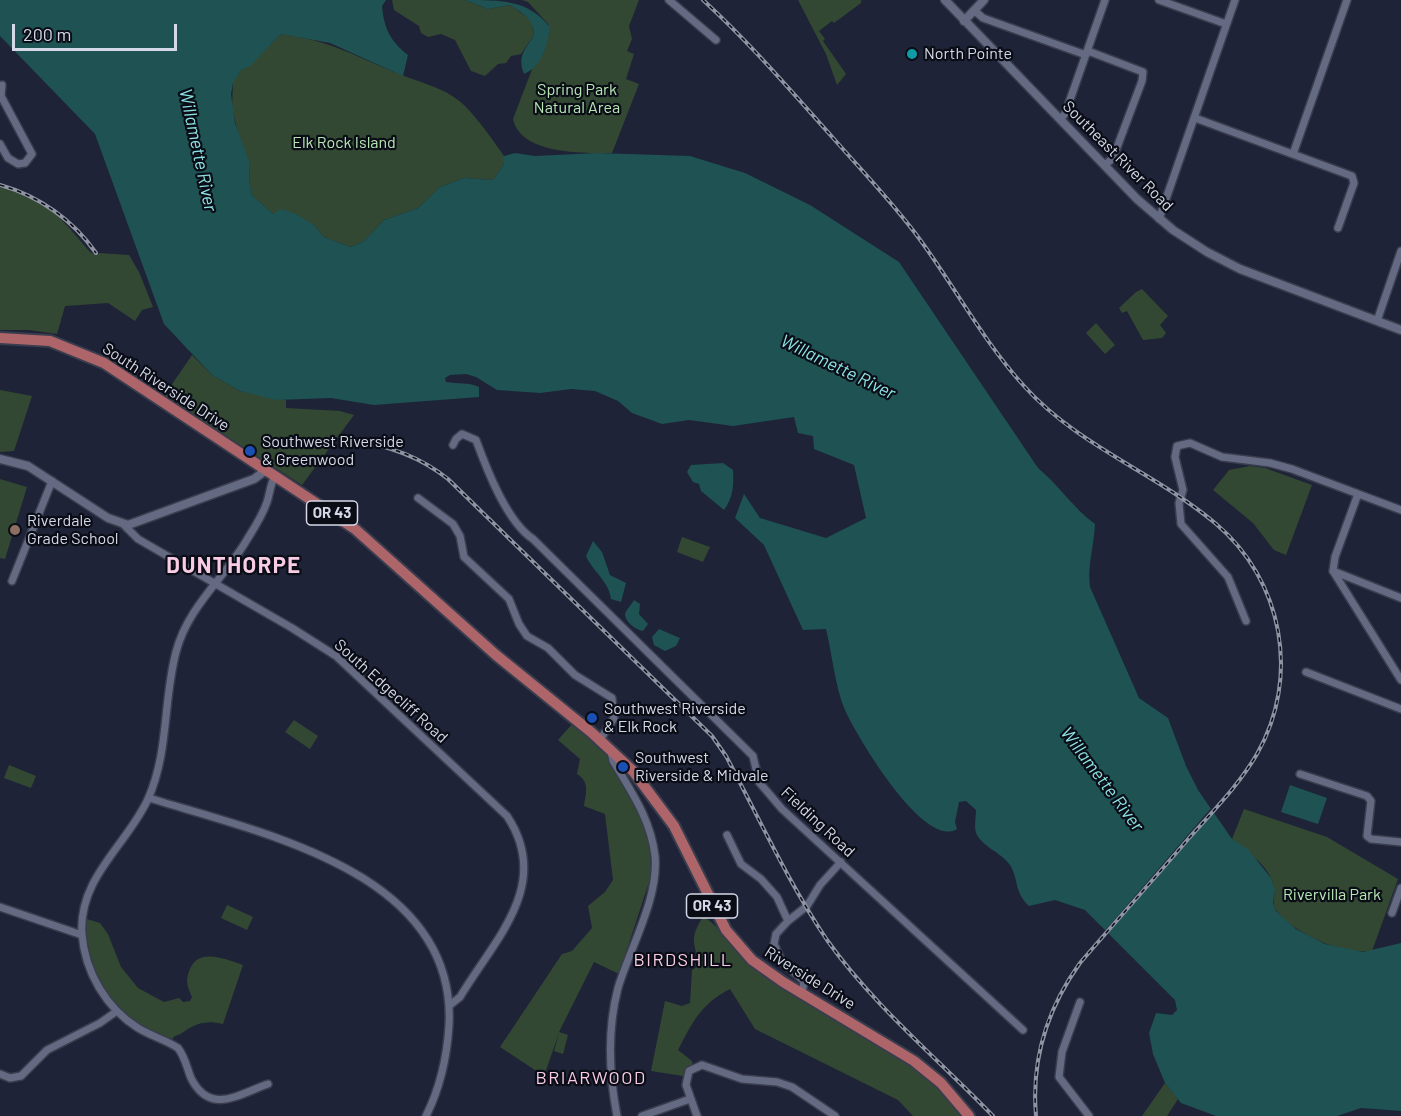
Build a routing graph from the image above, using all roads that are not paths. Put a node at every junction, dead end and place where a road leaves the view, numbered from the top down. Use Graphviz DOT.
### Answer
graph roads {
  1 [pos="669,0"];
  2 [pos="945,0"];
  3 [pos="984,0"];
  4 [pos="1105,0"];
  5 [pos="1159,0"];
  6 [pos="1235,0"];
  7 [pos="1347,0"];
  8 [pos="975,11"];
  9 [pos="964,21"];
  10 [pos="1226,24"];
  11 [pos="716,40"];
  12 [pos="1087,53"];
  13 [pos="2,85"];
  14 [pos="1194,118"];
  15 [pos="1060,119"];
  16 [pos="0,144"];
  17 [pos="1293,154"];
  18 [pos="1105,165"];
  19 [pos="1159,219"];
  20 [pos="1338,228"];
  21 [pos="1401,251"];
  22 [pos="1377,321"];
  23 [pos="1401,330"];
  24 [pos="0,338"];
  25 [pos="453,445"];
  26 [pos="0,459"];
  27 [pos="270,473"];
  28 [pos="52,481"];
  29 [pos="1358,494"];
  30 [pos="418,498"];
  31 [pos="1401,510"];
  32 [pos="124,525"];
  33 [pos="1333,571"];
  34 [pos="12,580"];
  35 [pos="214,584"];
  36 [pos="1401,598"];
  37 [pos="1246,621"];
  38 [pos="496,655"];
  39 [pos="1306,672"];
  40 [pos="1401,680"];
  41 [pos="1401,709"];
  42 [pos="600,740"];
  43 [pos="610,748"];
  44 [pos="1300,774"];
  45 [pos="149,798"];
  46 [pos="727,835"];
  47 [pos="1401,842"];
  48 [pos="841,862"];
  49 [pos="1401,888"];
  50 [pos="0,907"];
  51 [pos="1392,913"];
  52 [pos="788,921"];
  53 [pos="82,935"];
  54 [pos="802,994"];
  55 [pos="1080,1002"];
  56 [pos="450,1005"];
  57 [pos="117,1011"];
  58 [pos="1023,1030"];
  59 [pos="0,1074"];
  60 [pos="268,1084"];
  61 [pos="690,1099"];
  62 [pos="426,1116"];
  63 [pos="616,1116"];
  64 [pos="642,1116"];
  65 [pos="697,1116"];
  66 [pos="835,1116"];
  67 [pos="969,1116"];
  68 [pos="1089,1116"];
  1 -- 11 [label="street"];
  2 -- 9 [label="street, Southeast River Road"];
  3 -- 8 [label="street"];
  4 -- 12 [label="street"];
  5 -- 10 [label="street"];
  6 -- 10 [label="street"];
  7 -- 17 [label="street"];
  8 -- 9 [label="street"];
  8 -- 12 [label="street"];
  9 -- 15 [label="street, Southeast River Road"];
  10 -- 14 [label="street"];
  12 -- 15 [label="street"];
  12 -- 18 [label="street"];
  13 -- 16 [label="street"];
  14 -- 17 [label="street"];
  14 -- 19 [label="street"];
  15 -- 18 [label="street, Southeast River Road"];
  17 -- 20 [label="street"];
  18 -- 19 [label="street, Southeast River Road"];
  19 -- 22 [label="street, Southeast River Road"];
  21 -- 22 [label="street"];
  22 -- 23 [label="street, Southeast River Road"];
  24 -- 27 [label="main road, South Riverside Drive / OR 43"];
  25 -- 48 [label="street, Fielding Road"];
  26 -- 28 [label="street"];
  27 -- 32 [label="street"];
  27 -- 35 [label="street"];
  27 -- 38 [label="main road, South Riverside Drive / OR 43"];
  28 -- 32 [label="street"];
  28 -- 34 [label="street"];
  29 -- 31 [label="street"];
  29 -- 33 [label="street"];
  29 -- 37 [label="street"];
  30 -- 42 [label="street"];
  32 -- 35 [label="street, South Edgecliff Road"];
  33 -- 36 [label="street"];
  33 -- 40 [label="street"];
  35 -- 45 [label="street"];
  35 -- 56 [label="street, South Edgecliff Road"];
  38 -- 42 [label="main road, Riverside Drive / OR 43"];
  39 -- 41 [label="street"];
  42 -- 43 [label="main road, Riverside Drive / OR 43"];
  43 -- 54 [label="main road, Riverside Drive / OR 43"];
  43 -- 63 [label="street"];
  44 -- 47 [label="street"];
  45 -- 53 [label="street"];
  45 -- 56 [label="street"];
  46 -- 52 [label="street"];
  48 -- 52 [label="street"];
  48 -- 58 [label="street, Fielding Road"];
  49 -- 51 [label="street"];
  50 -- 53 [label="street"];
  52 -- 54 [label="street"];
  53 -- 57 [label="street"];
  54 -- 67 [label="main road, Riverside Drive / OR 43"];
  55 -- 68 [label="street"];
  56 -- 62 [label="street"];
  57 -- 59 [label="street"];
  57 -- 60 [label="street"];
  61 -- 64 [label="street"];
  61 -- 65 [label="street"];
  61 -- 66 [label="street"];
}
